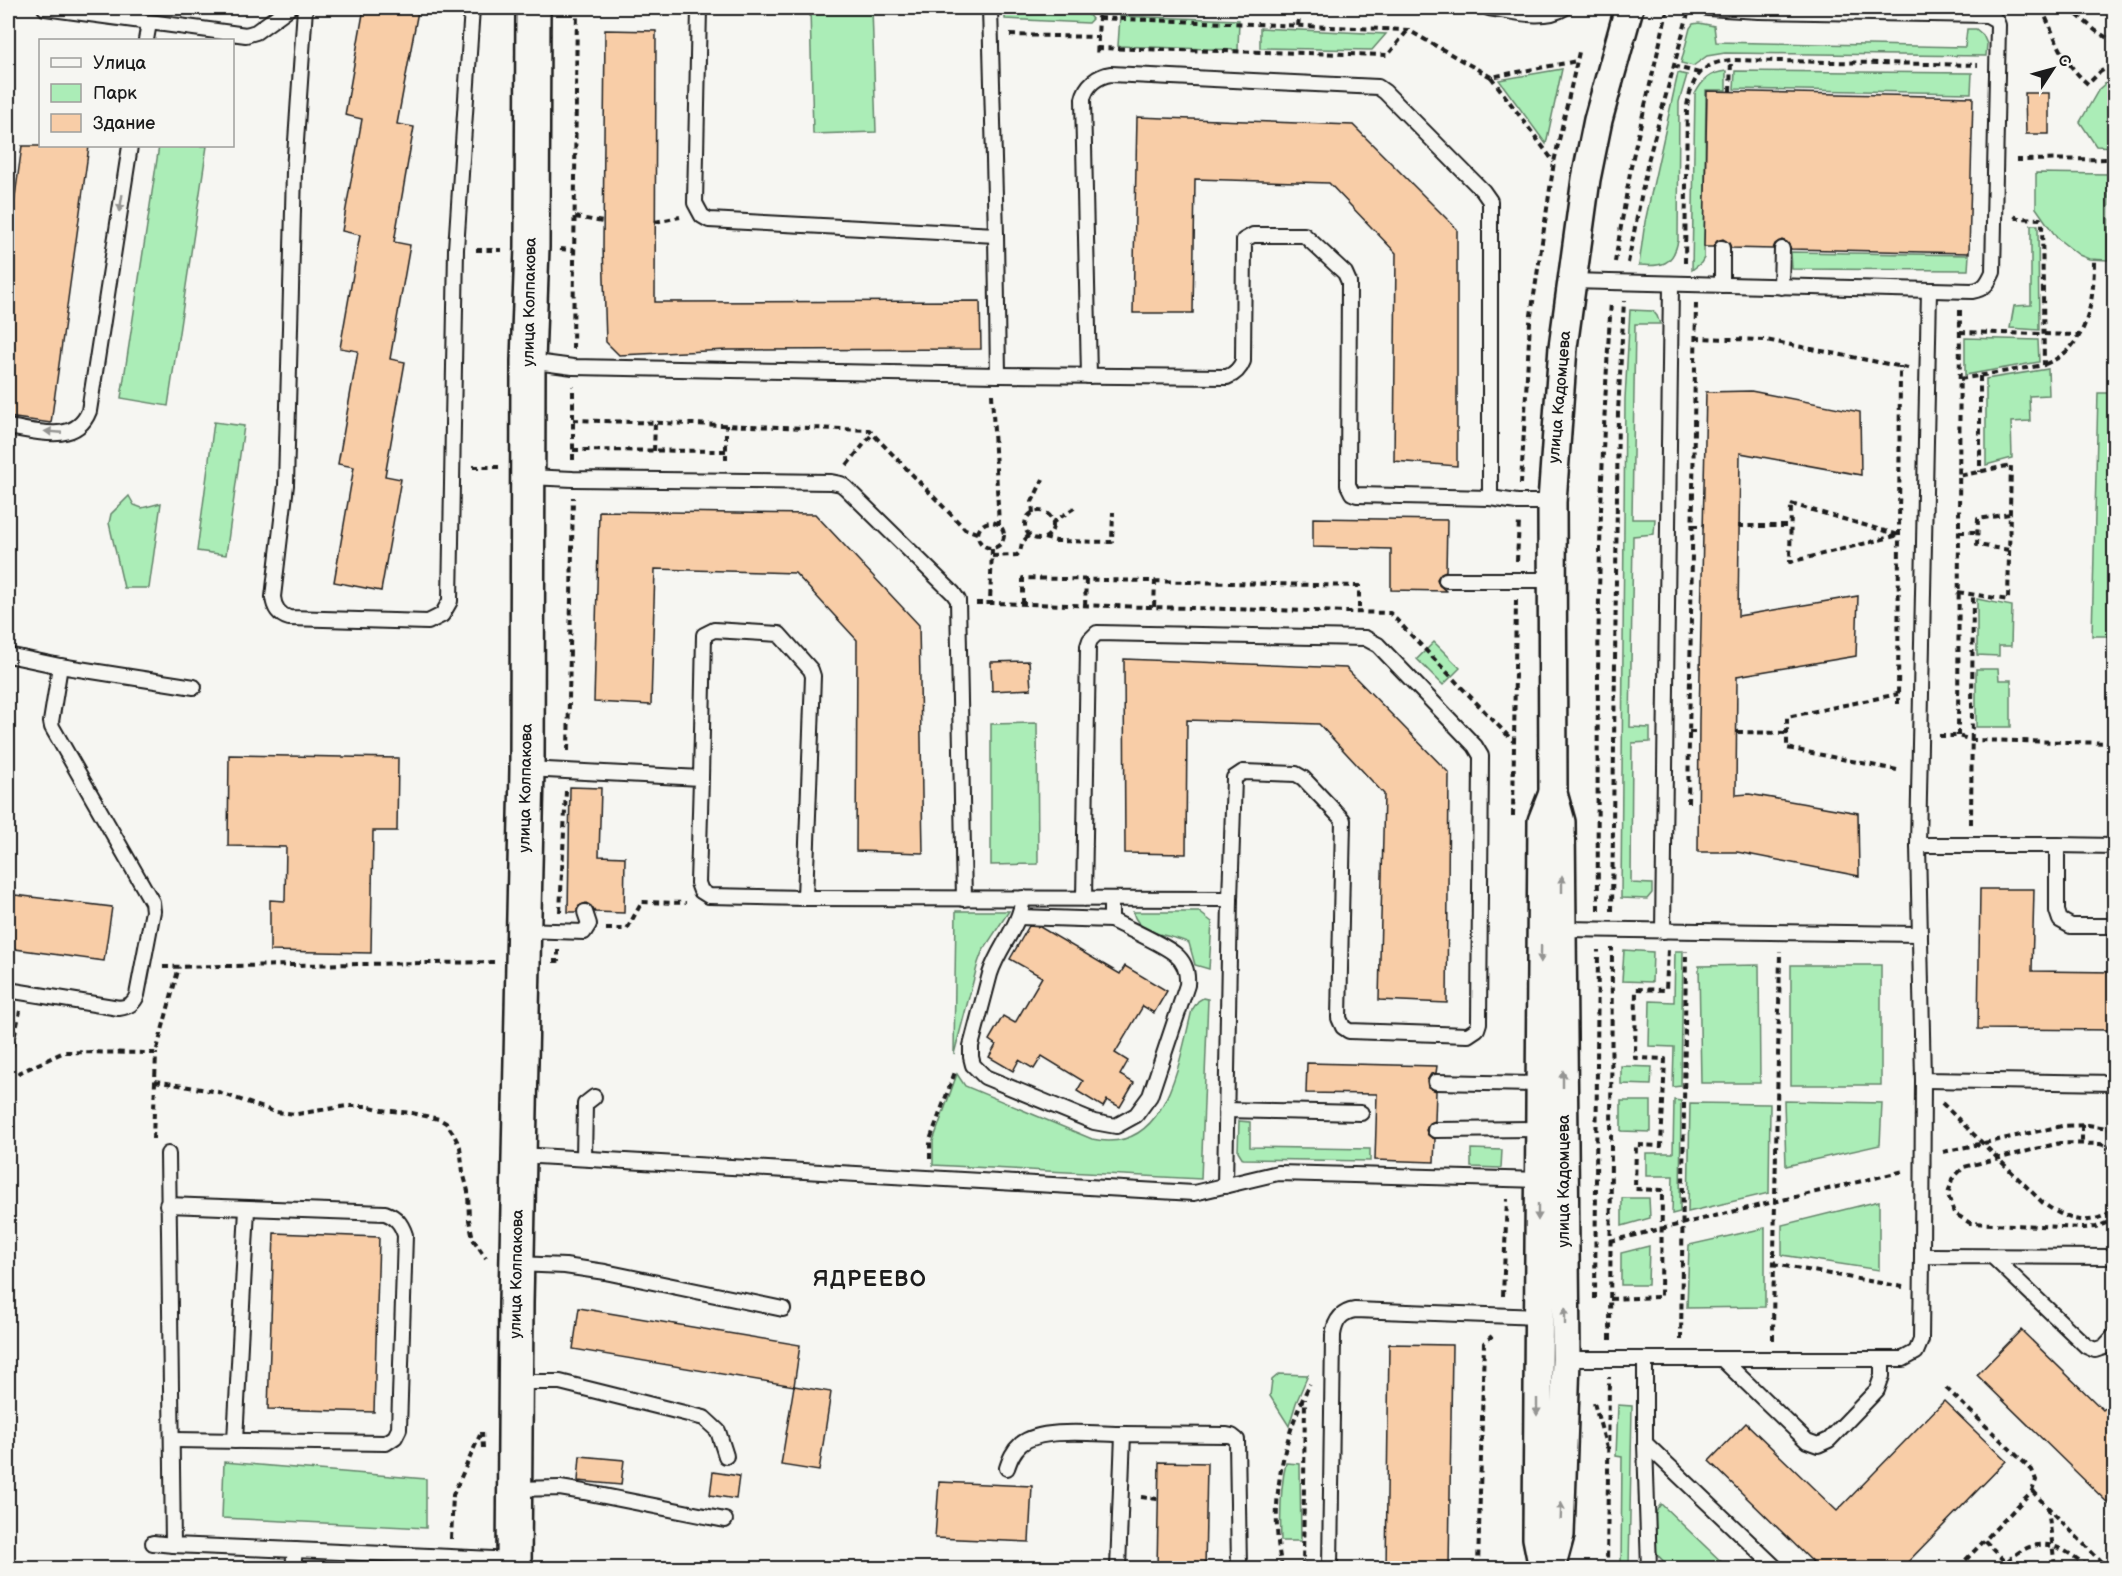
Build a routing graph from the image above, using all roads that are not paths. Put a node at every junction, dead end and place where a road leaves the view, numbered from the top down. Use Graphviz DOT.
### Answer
graph roads {
  1 [pos="45,8"];
  2 [pos="287,8"];
  3 [pos="305,8"];
  4 [pos="472,8"];
  5 [pos="533,8"];
  6 [pos="699,8"];
  7 [pos="990,8"];
  8 [pos="1489,8"];
  9 [pos="1563,8"];
  10 [pos="1629,8"];
  11 [pos="1707,8"];
  12 [pos="1759,9"];
  13 [pos="1922,10"];
  14 [pos="149,23"];
  15 [pos="146,39"];
  16 [pos="130,147"];
  17 [pos="996,235"];
  18 [pos="1722,248"];
  19 [pos="1782,249"];
  20 [pos="1571,281"];
  21 [pos="1684,284"];
  22 [pos="1722,285"];
  23 [pos="1781,287"];
  24 [pos="1929,290"];
  25 [pos="528,361"];
  26 [pos="994,375"];
  27 [pos="1089,376"];
  28 [pos="8,427"];
  29 [pos="518,472"];
  30 [pos="1490,498"];
  31 [pos="1552,502"];
  32 [pos="1446,580"];
  33 [pos="1552,580"];
  34 [pos="8,655"];
  35 [pos="60,666"];
  36 [pos="194,687"];
  37 [pos="527,769"];
  38 [pos="701,778"];
  39 [pos="1553,793"];
  40 [pos="1918,845"];
  41 [pos="2057,845"];
  42 [pos="2115,846"];
  43 [pos="805,898"];
  44 [pos="1023,898"];
  45 [pos="1084,898"];
  46 [pos="964,899"];
  47 [pos="1111,899"];
  48 [pos="1230,899"];
  49 [pos="585,912"];
  50 [pos="1018,917"];
  51 [pos="1111,920"];
  52 [pos="2115,926"];
  53 [pos="1562,929"];
  54 [pos="1663,931"];
  55 [pos="1920,934"];
  56 [pos="523,945"];
  57 [pos="8,990"];
  58 [pos="1923,1080"];
  59 [pos="1436,1083"];
  60 [pos="2115,1083"];
  61 [pos="1539,1084"];
  62 [pos="594,1097"];
  63 [pos="1226,1110"];
  64 [pos="1361,1113"];
  65 [pos="1539,1129"];
  66 [pos="1435,1130"];
  67 [pos="168,1154"];
  68 [pos="519,1155"];
  69 [pos="584,1158"];
  70 [pos="1539,1180"];
  71 [pos="1225,1186"];
  72 [pos="167,1205"];
  73 [pos="247,1209"];
  74 [pos="1922,1256"];
  75 [pos="1993,1257"];
  76 [pos="2115,1257"];
  77 [pos="503,1265"];
  78 [pos="783,1309"];
  79 [pos="1538,1317"];
  80 [pos="2115,1336"];
  81 [pos="1566,1359"];
  82 [pos="1645,1359"];
  83 [pos="1722,1359"];
  84 [pos="1882,1359"];
  85 [pos="515,1382"];
  86 [pos="1123,1434"];
  87 [pos="173,1440"];
  88 [pos="236,1441"];
  89 [pos="1645,1443"];
  90 [pos="726,1456"];
  91 [pos="1007,1468"];
  92 [pos="514,1489"];
  93 [pos="725,1520"];
  94 [pos="153,1543"];
  95 [pos="173,1545"];
  96 [pos="295,1550"];
  97 [pos="429,1562"];
  98 [pos="514,1564"];
  99 [pos="1650,1568"];
  100 [pos="293,1569"];
  101 [pos="1118,1569"];
  102 [pos="1239,1569"];
  103 [pos="1330,1569"];
  104 [pos="1543,1569"];
  105 [pos="1551,1569"];
  106 [pos="1776,1569"];
  1 -- 14 [label="lane"];
  2 -- 14 [label="lane"];
  3 -- 4 [label="lane"];
  5 -- 25 [label="street, улица Колпакова"];
  6 -- 17 [label="lane"];
  7 -- 17 [label="lane"];
  8 -- 9 [label="lane"];
  10 -- 20 [label="street, улица Кадомцева"];
  11 -- 12 [label="lane"];
  12 -- 13 [label="lane"];
  13 -- 24 [label="lane"];
  14 -- 15 [label="lane"];
  16 -- 28 [label="lane, one-way"];
  17 -- 26 [label="lane"];
  18 -- 22 [label="lane"];
  19 -- 23 [label="lane"];
  20 -- 21 [label="lane"];
  20 -- 31 [label="street, улица Кадомцева"];
  21 -- 22 [label="lane"];
  21 -- 54 [label="lane"];
  22 -- 23 [label="lane"];
  23 -- 24 [label="lane"];
  24 -- 40 [label="lane"];
  25 -- 26 [label="lane"];
  25 -- 29 [label="street, улица Колпакова"];
  26 -- 27 [label="lane"];
  27 -- 30 [label="lane"];
  27 -- 30 [label="lane"];
  29 -- 37 [label="street, улица Колпакова"];
  29 -- 46 [label="lane"];
  30 -- 31 [label="lane"];
  31 -- 33 [label="street, улица Кадомцева"];
  32 -- 33 [label="lane"];
  33 -- 39 [label="street, улица Кадомцева"];
  34 -- 35 [label="lane"];
  35 -- 36 [label="lane"];
  35 -- 57 [label="lane"];
  37 -- 38 [label="lane"];
  37 -- 56 [label="street, улица Колпакова"];
  38 -- 43 [label="lane"];
  38 -- 43 [label="lane"];
  53 -- 39 [label="street, улица Кадомцева, one-way"];
  39 -- 61 [label="street, улица Кадомцева, one-way"];
  40 -- 41 [label="lane"];
  40 -- 55 [label="lane"];
  41 -- 42 [label="lane"];
  41 -- 52 [label="lane"];
  43 -- 46 [label="lane"];
  44 -- 45 [label="lane"];
  44 -- 46 [label="lane"];
  44 -- 50 [label="lane"];
  45 -- 47 [label="lane"];
  45 -- 48 [label="lane"];
  47 -- 48 [label="lane"];
  47 -- 51 [label="lane"];
  48 -- 63 [label="lane"];
  49 -- 56 [label="lane"];
  50 -- 51 [label="lane"];
  50 -- 51 [label="lane"];
  53 -- 54 [label="lane"];
  81 -- 53 [label="street, улица Кадомцева, one-way"];
  54 -- 55 [label="lane"];
  55 -- 58 [label="lane"];
  56 -- 68 [label="street, улица Колпакова"];
  58 -- 60 [label="lane"];
  58 -- 74 [label="lane"];
  59 -- 61 [label="lane"];
  61 -- 65 [label="street, улица Кадомцева"];
  62 -- 69 [label="lane"];
  63 -- 64 [label="lane"];
  63 -- 71 [label="lane"];
  65 -- 66 [label="lane"];
  65 -- 70 [label="street, улица Кадомцева"];
  67 -- 72 [label="lane"];
  68 -- 69 [label="lane"];
  68 -- 77 [label="street, улица Колпакова"];
  69 -- 71 [label="lane"];
  70 -- 71 [label="lane"];
  70 -- 79 [label="street, улица Кадомцева, one-way"];
  72 -- 73 [label="lane"];
  72 -- 87 [label="lane"];
  73 -- 88 [label="lane"];
  73 -- 88 [label="lane"];
  74 -- 75 [label="lane"];
  74 -- 84 [label="lane"];
  75 -- 76 [label="lane"];
  75 -- 80 [label="lane"];
  77 -- 78 [label="lane"];
  77 -- 85 [label="street, улица Колпакова"];
  79 -- 103 [label="lane"];
  79 -- 104 [label="street, улица Кадомцева, one-way"];
  81 -- 82 [label="lane"];
  105 -- 81 [label="street, улица Кадомцева, one-way"];
  82 -- 83 [label="lane"];
  82 -- 89 [label="lane"];
  83 -- 84 [label="lane"];
  83 -- 84 [label="lane"];
  85 -- 90 [label="lane"];
  85 -- 92 [label="street, улица Колпакова"];
  86 -- 91 [label="lane"];
  86 -- 101 [label="lane"];
  86 -- 102 [label="lane"];
  87 -- 88 [label="lane"];
  87 -- 95 [label="lane"];
  89 -- 99 [label="lane"];
  89 -- 106 [label="lane"];
  92 -- 93 [label="lane"];
  92 -- 98 [label="street, улица Колпакова"];
  94 -- 95 [label="lane"];
  95 -- 96 [label="lane"];
  96 -- 97 [label="lane"];
  96 -- 100 [label="lane"];
  97 -- 98 [label="lane"];
}
